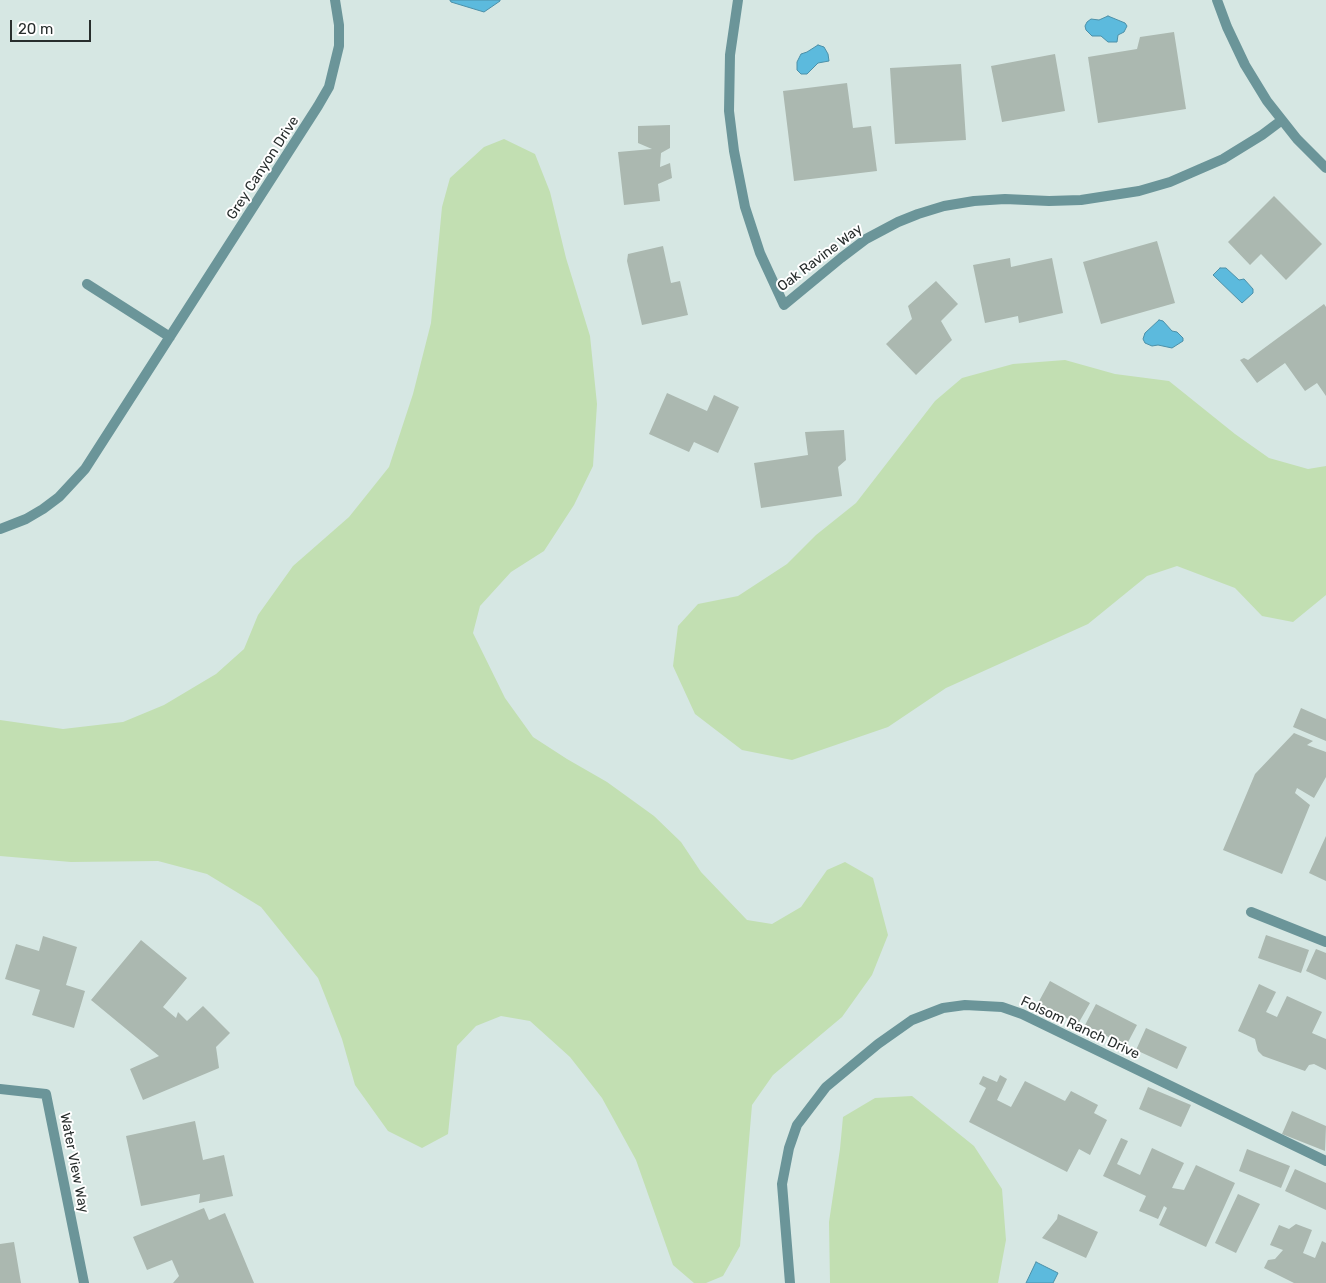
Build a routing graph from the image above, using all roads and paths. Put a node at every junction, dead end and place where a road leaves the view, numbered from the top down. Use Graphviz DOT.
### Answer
graph roads {
  1 [pos="336,0"];
  2 [pos="738,0"];
  3 [pos="1217,0"];
  4 [pos="1282,120"];
  5 [pos="1326,168"];
  6 [pos="87,284"];
  7 [pos="170,337"];
  8 [pos="0,529"];
  9 [pos="1251,912"];
  10 [pos="1326,930"];
  11 [pos="1324,941"];
  12 [pos="0,1089"];
  13 [pos="1326,1161"];
  14 [pos="84,1283"];
  15 [pos="790,1283"];
  1 -- 7 [label="street, Grey Canyon Drive"];
  2 -- 4 [label="street, Oak Ravine Way"];
  3 -- 4 [label="street"];
  4 -- 5 [label="street"];
  6 -- 7 [label="street"];
  7 -- 8 [label="street, Grey Canyon Drive"];
  9 -- 11 [label="street"];
  10 -- 11 [label="street"];
  12 -- 14 [label="street, Water View Way"];
  13 -- 15 [label="street, Folsom Ranch Drive"];
}
